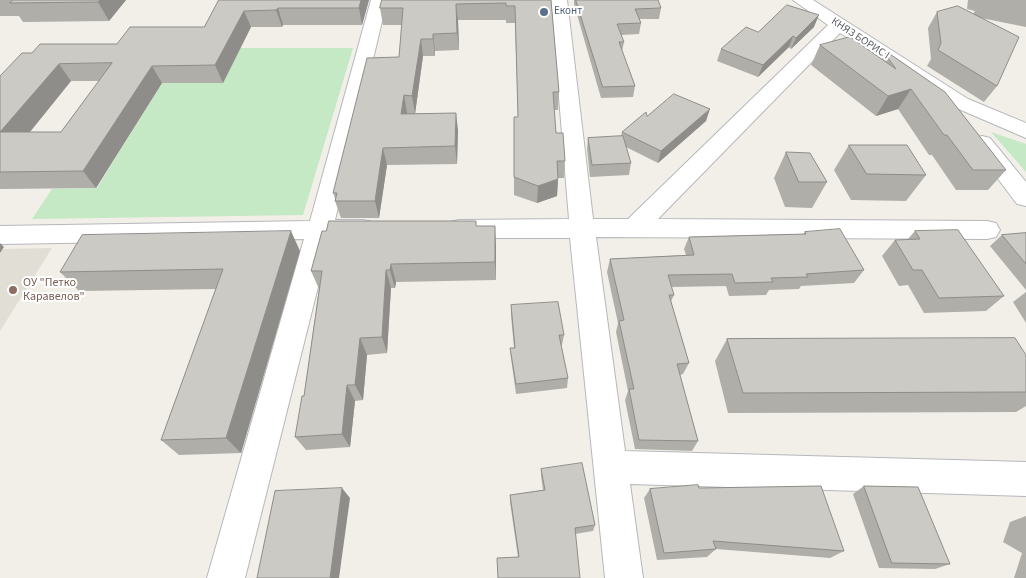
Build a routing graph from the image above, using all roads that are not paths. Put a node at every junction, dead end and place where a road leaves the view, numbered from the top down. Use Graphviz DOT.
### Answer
graph roads {
  1 [pos="379,0"];
  2 [pos="559,0"];
  3 [pos="801,0"];
  4 [pos="838,25"];
  5 [pos="961,103"];
  6 [pos="1026,131"];
  7 [pos="1026,198"];
  8 [pos="320,228"];
  9 [pos="634,228"];
  10 [pos="388,229"];
  11 [pos="436,229"];
  12 [pos="582,229"];
  13 [pos="987,230"];
  14 [pos="0,235"];
  15 [pos="610,467"];
  16 [pos="1026,479"];
  17 [pos="226,578"];
  18 [pos="624,578"];
  1 -- 8 [label="street"];
  2 -- 12 [label="street"];
  3 -- 4 [label="street, КНЯЗ БОРИС I"];
  4 -- 5 [label="street, КНЯЗ БОРИС I"];
  4 -- 9 [label="street"];
  5 -- 6 [label="street, КНЯЗ БОРИС I"];
  5 -- 7 [label="street"];
  8 -- 10 [label="street"];
  8 -- 14 [label="street"];
  8 -- 17 [label="street"];
  9 -- 12 [label="street"];
  9 -- 13 [label="street"];
  11 -- 12 [label="street"];
  12 -- 15 [label="street"];
  15 -- 16 [label="street"];
  15 -- 18 [label="street"];
}
